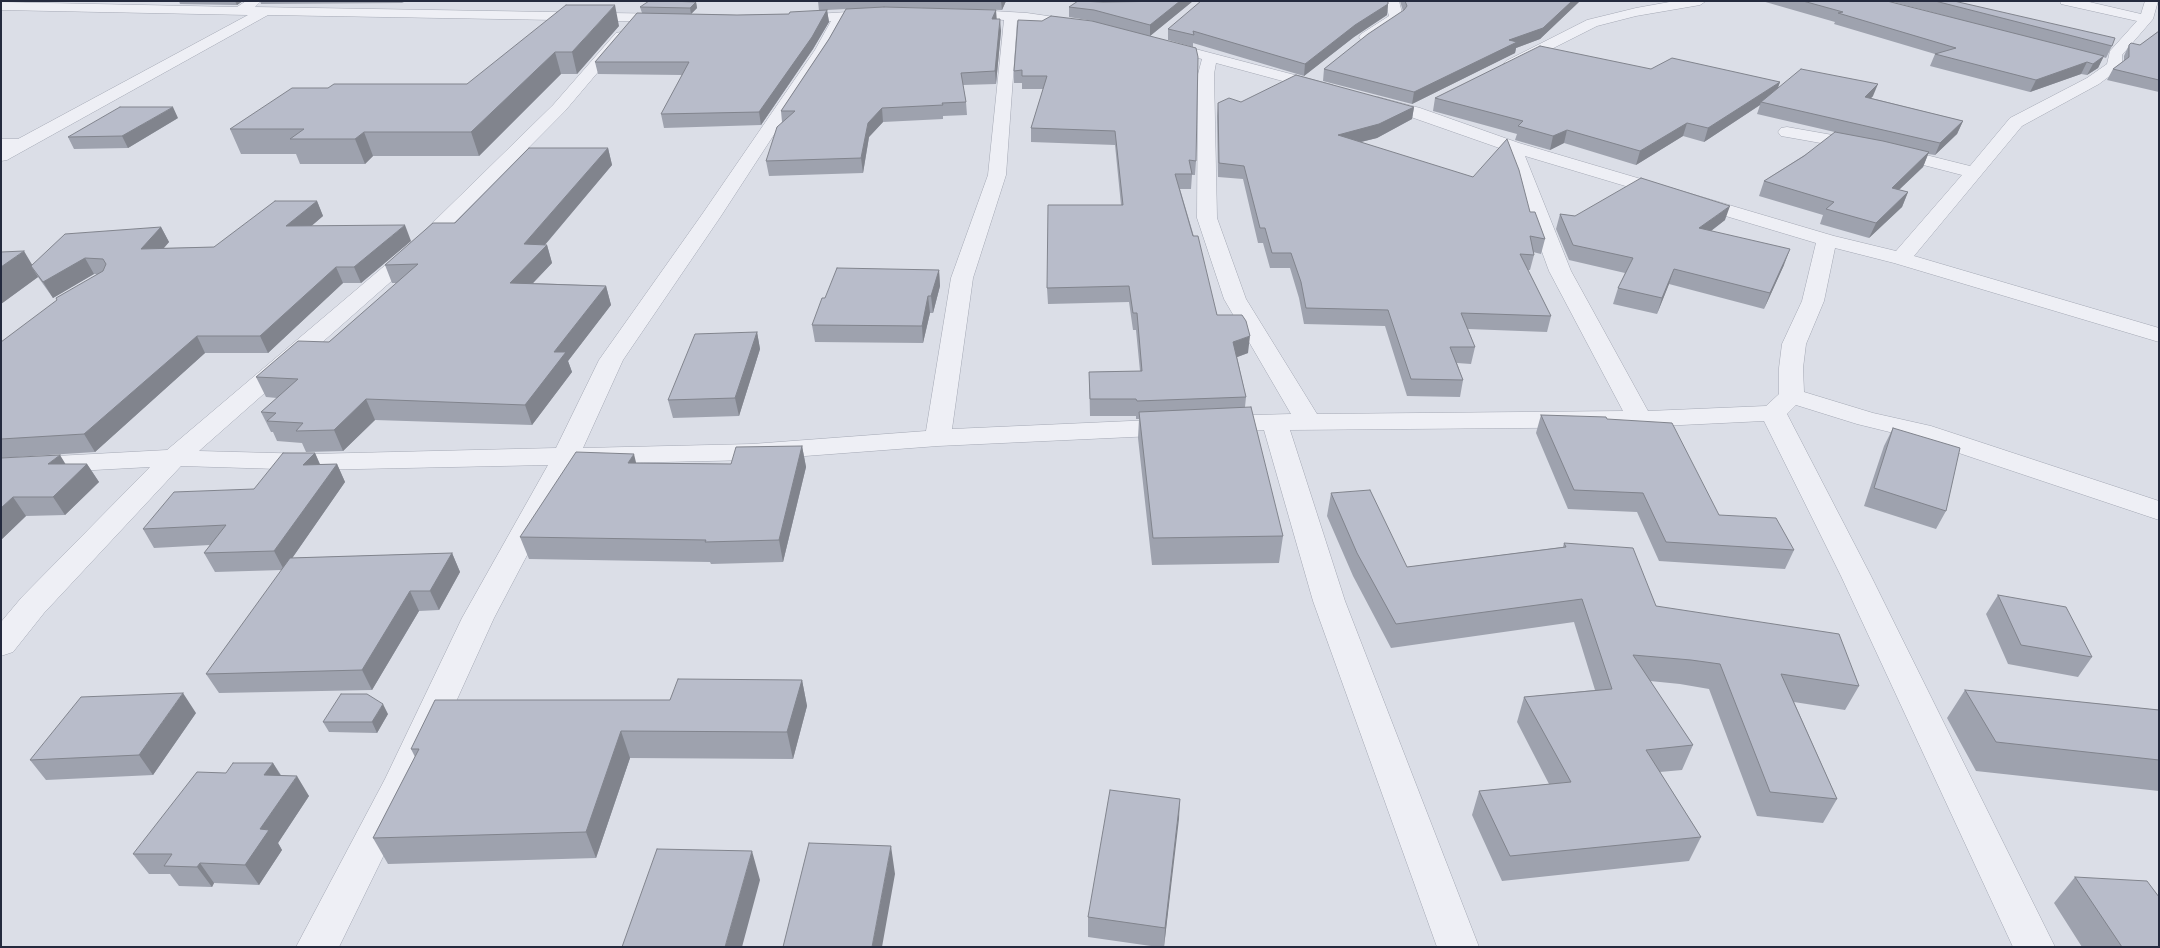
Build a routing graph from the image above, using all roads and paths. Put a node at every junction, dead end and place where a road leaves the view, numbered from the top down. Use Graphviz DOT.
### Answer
graph roads {
  1 [pos="500,1"];
  2 [pos="1392,1"];
  3 [pos="1700,1"];
  4 [pos="2066,1"];
  5 [pos="2152,1"];
  6 [pos="1,6"];
  7 [pos="261,6"];
  8 [pos="1023,11"];
  9 [pos="895,13"];
  10 [pos="945,13"];
  11 [pos="474,15"];
  12 [pos="841,16"];
  13 [pos="636,18"];
  14 [pos="691,19"];
  15 [pos="776,19"];
  16 [pos="2146,19"];
  17 [pos="1093,27"];
  18 [pos="1168,32"];
  19 [pos="1352,47"];
  20 [pos="1210,57"];
  21 [pos="2096,61"];
  22 [pos="2114,66"];
  23 [pos="1499,70"];
  24 [pos="1323,71"];
  25 [pos="1308,83"];
  26 [pos="1343,92"];
  27 [pos="1361,97"];
  28 [pos="1431,103"];
  29 [pos="1414,112"];
  30 [pos="1787,132"];
  31 [pos="1,144"];
  32 [pos="21,144"];
  33 [pos="1513,147"];
  34 [pos="1,156"];
  35 [pos="1973,172"];
  36 [pos="1827,240"];
  37 [pos="1901,259"];
  38 [pos="2159,335"];
  39 [pos="1783,404"];
  40 [pos="1640,419"];
  41 [pos="1276,422"];
  42 [pos="1308,422"];
  43 [pos="938,438"];
  44 [pos="566,456"];
  45 [pos="174,458"];
  46 [pos="1,468"];
  47 [pos="2159,511"];
  48 [pos="1,644"];
  49 [pos="317,947"];
  50 [pos="1458,947"];
  51 [pos="2034,947"];
  1 -- 11 [label="street"];
  2 -- 19 [label="street"];
  3 -- 23 [label="street"];
  4 -- 16 [label="street"];
  5 -- 16 [label="street"];
  6 -- 7 [label="street"];
  7 -- 11 [label="street"];
  7 -- 32 [label="street"];
  8 -- 10 [label="street"];
  8 -- 17 [label="street"];
  8 -- 43 [label="street"];
  9 -- 12 [label="street"];
  11 -- 13 [label="street"];
  12 -- 15 [label="street"];
  12 -- 44 [label="street"];
  13 -- 14 [label="street"];
  13 -- 45 [label="street"];
  16 -- 22 [label="street"];
  18 -- 20 [label="street"];
  20 -- 25 [label="street"];
  20 -- 42 [label="street"];
  21 -- 22 [label="street"];
  22 -- 35 [label="street"];
  24 -- 25 [label="street"];
  25 -- 26 [label="street"];
  27 -- 29 [label="street"];
  28 -- 29 [label="street"];
  29 -- 33 [label="street"];
  30 -- 35 [label="street"];
  31 -- 32 [label="street"];
  32 -- 34 [label="street"];
  33 -- 36 [label="street"];
  33 -- 40 [label="street"];
  35 -- 37 [label="street"];
  36 -- 37 [label="street"];
  36 -- 39 [label="street"];
  37 -- 38 [label="street"];
  39 -- 40 [label="street"];
  39 -- 47 [label="street"];
  39 -- 51 [label="street"];
  40 -- 42 [label="street"];
  41 -- 42 [label="street"];
  41 -- 43 [label="street"];
  41 -- 50 [label="street"];
  43 -- 44 [label="street"];
  44 -- 45 [label="street"];
  44 -- 49 [label="street"];
  45 -- 46 [label="street"];
  45 -- 48 [label="street"];
}
